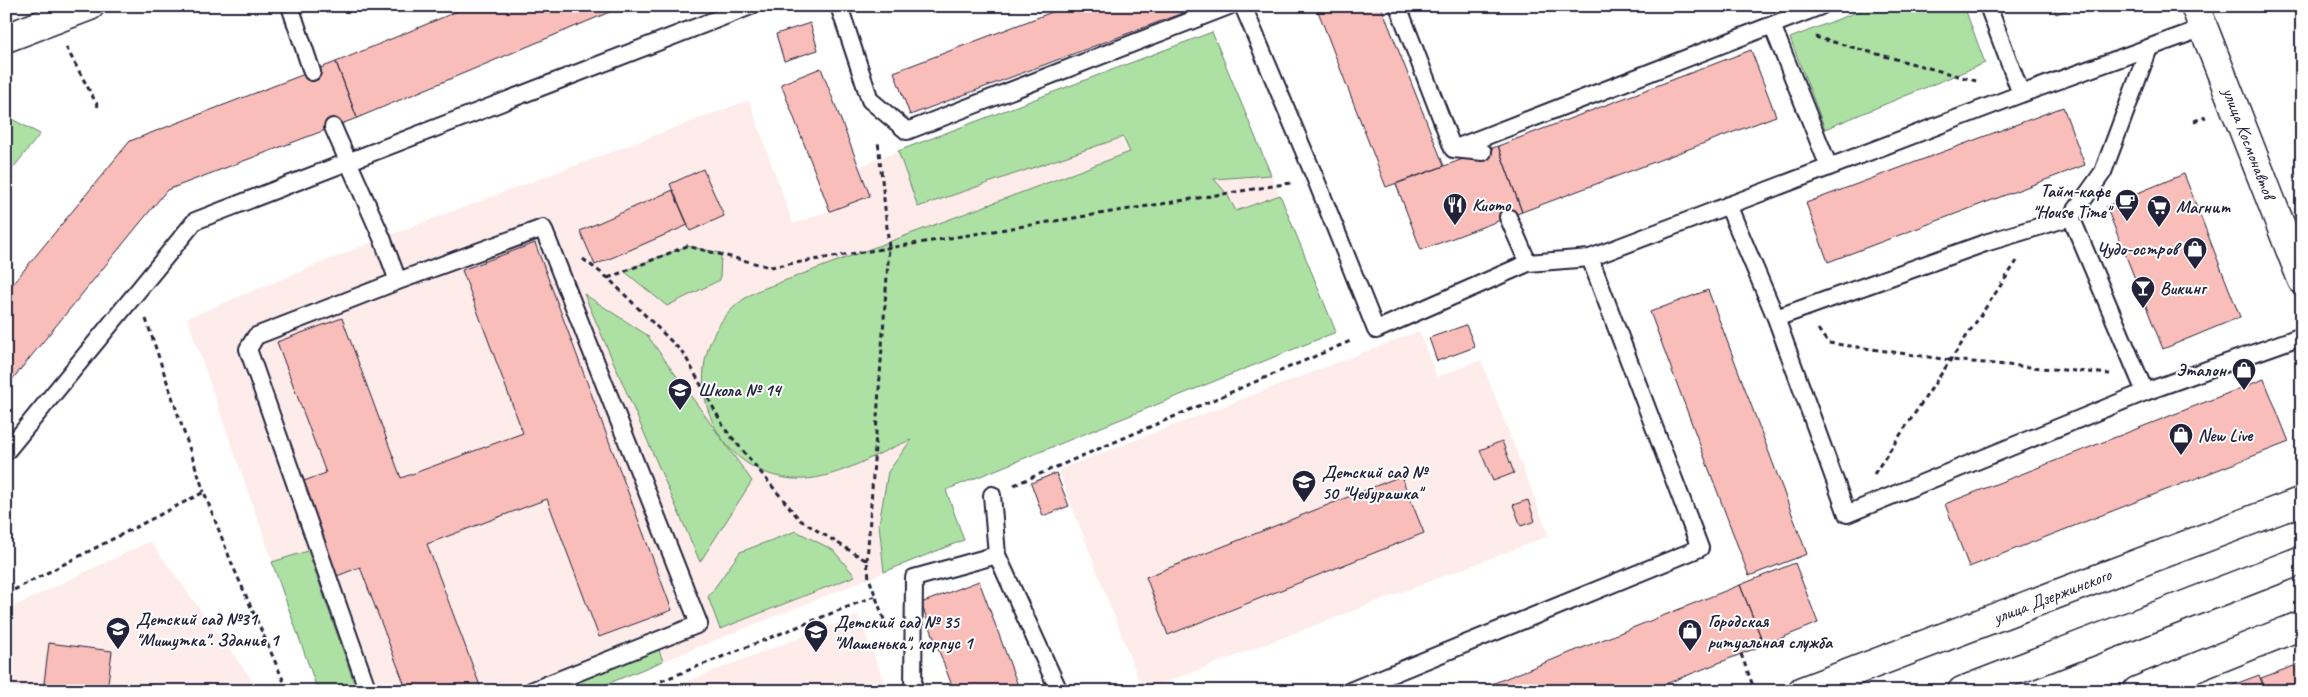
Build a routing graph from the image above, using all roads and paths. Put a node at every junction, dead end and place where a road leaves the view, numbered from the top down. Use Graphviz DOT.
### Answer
graph roads {
  1 [pos="90,6"];
  2 [pos="290,6"];
  3 [pos="751,6"];
  4 [pos="839,6"];
  5 [pos="1229,6"];
  6 [pos="1243,6"];
  7 [pos="1821,6"];
  8 [pos="1988,6"];
  9 [pos="1398,7"];
  10 [pos="2199,17"];
  11 [pos="1772,25"];
  12 [pos="6,38"];
  13 [pos="64,42"];
  14 [pos="2149,48"];
  15 [pos="312,72"];
  16 [pos="2021,94"];
  17 [pos="870,100"];
  18 [pos="100,110"];
  19 [pos="333,127"];
  20 [pos="1453,149"];
  21 [pos="1483,152"];
  22 [pos="349,161"];
  23 [pos="1829,167"];
  24 [pos="1316,180"];
  25 [pos="1728,205"];
  26 [pos="1508,217"];
  27 [pos="2071,217"];
  28 [pos="2040,226"];
  29 [pos="543,228"];
  30 [pos="889,247"];
  31 [pos="1590,258"];
  32 [pos="1528,263"];
  33 [pos="608,278"];
  34 [pos="2302,280"];
  35 [pos="398,281"];
  36 [pos="137,292"];
  37 [pos="1802,309"];
  38 [pos="1776,318"];
  39 [pos="1376,330"];
  40 [pos="2302,336"];
  41 [pos="1950,360"];
  42 [pos="2138,376"];
  43 [pos="2145,392"];
  44 [pos="6,452"];
  45 [pos="204,492"];
  46 [pos="992,494"];
  47 [pos="2302,501"];
  48 [pos="1848,514"];
  49 [pos="998,555"];
  50 [pos="2302,560"];
  51 [pos="867,561"];
  52 [pos="6,594"];
  53 [pos="875,596"];
  54 [pos="2302,625"];
  55 [pos="888,630"];
  56 [pos="1741,654"];
  57 [pos="288,691"];
  58 [pos="368,691"];
  59 [pos="532,691"];
  60 [pos="636,691"];
  61 [pos="913,691"];
  62 [pos="1059,691"];
  63 [pos="1350,691"];
  64 [pos="1755,691"];
  65 [pos="1802,691"];
  66 [pos="1962,691"];
  67 [pos="2137,691"];
  1 -- 12 [label="street"];
  2 -- 15 [label="lane"];
  3 -- 22 [label="lane"];
  4 -- 17 [label="lane"];
  5 -- 17 [label="lane"];
  6 -- 24 [label="lane"];
  7 -- 11 [label="lane"];
  8 -- 16 [label="lane"];
  9 -- 20 [label="lane"];
  10 -- 14 [label="lane"];
  10 -- 34 [label="street, улица Космонавтов"];
  11 -- 16 [label="path"];
  11 -- 20 [label="lane"];
  11 -- 23 [label="lane"];
  13 -- 18 [label="path"];
  14 -- 16 [label="lane"];
  14 -- 27 [label="lane"];
  16 -- 23 [label="lane"];
  17 -- 30 [label="path"];
  19 -- 22 [label="lane"];
  20 -- 21 [label="lane"];
  22 -- 35 [label="lane"];
  22 -- 36 [label="lane"];
  23 -- 25 [label="lane"];
  24 -- 30 [label="path"];
  24 -- 39 [label="lane"];
  25 -- 31 [label="lane"];
  25 -- 38 [label="lane"];
  26 -- 32 [label="lane"];
  27 -- 28 [label="lane"];
  27 -- 42 [label="lane"];
  28 -- 37 [label="lane"];
  28 -- 41 [label="path"];
  29 -- 33 [label="path"];
  29 -- 35 [label="lane"];
  29 -- 59 [label="lane"];
  30 -- 33 [label="path"];
  30 -- 51 [label="path"];
  31 -- 32 [label="lane"];
  31 -- 63 [label="lane"];
  32 -- 39 [label="lane"];
  33 -- 51 [label="path"];
  35 -- 58 [label="lane"];
  36 -- 44 [label="lane"];
  36 -- 45 [label="path"];
  37 -- 38 [label="lane"];
  37 -- 41 [label="path"];
  38 -- 48 [label="lane"];
  39 -- 46 [label="path"];
  40 -- 43 [label="lane"];
  41 -- 42 [label="path"];
  41 -- 48 [label="path"];
  42 -- 43 [label="lane"];
  43 -- 48 [label="lane"];
  45 -- 52 [label="path"];
  45 -- 57 [label="path"];
  46 -- 49 [label="lane"];
  47 -- 65 [label="street, улица Дзержинского"];
  49 -- 61 [label="lane"];
  49 -- 62 [label="lane"];
  50 -- 66 [label="street"];
  51 -- 53 [label="path"];
  53 -- 55 [label="path"];
  53 -- 60 [label="path"];
  54 -- 67 [label="street"];
  56 -- 64 [label="path"];
}
